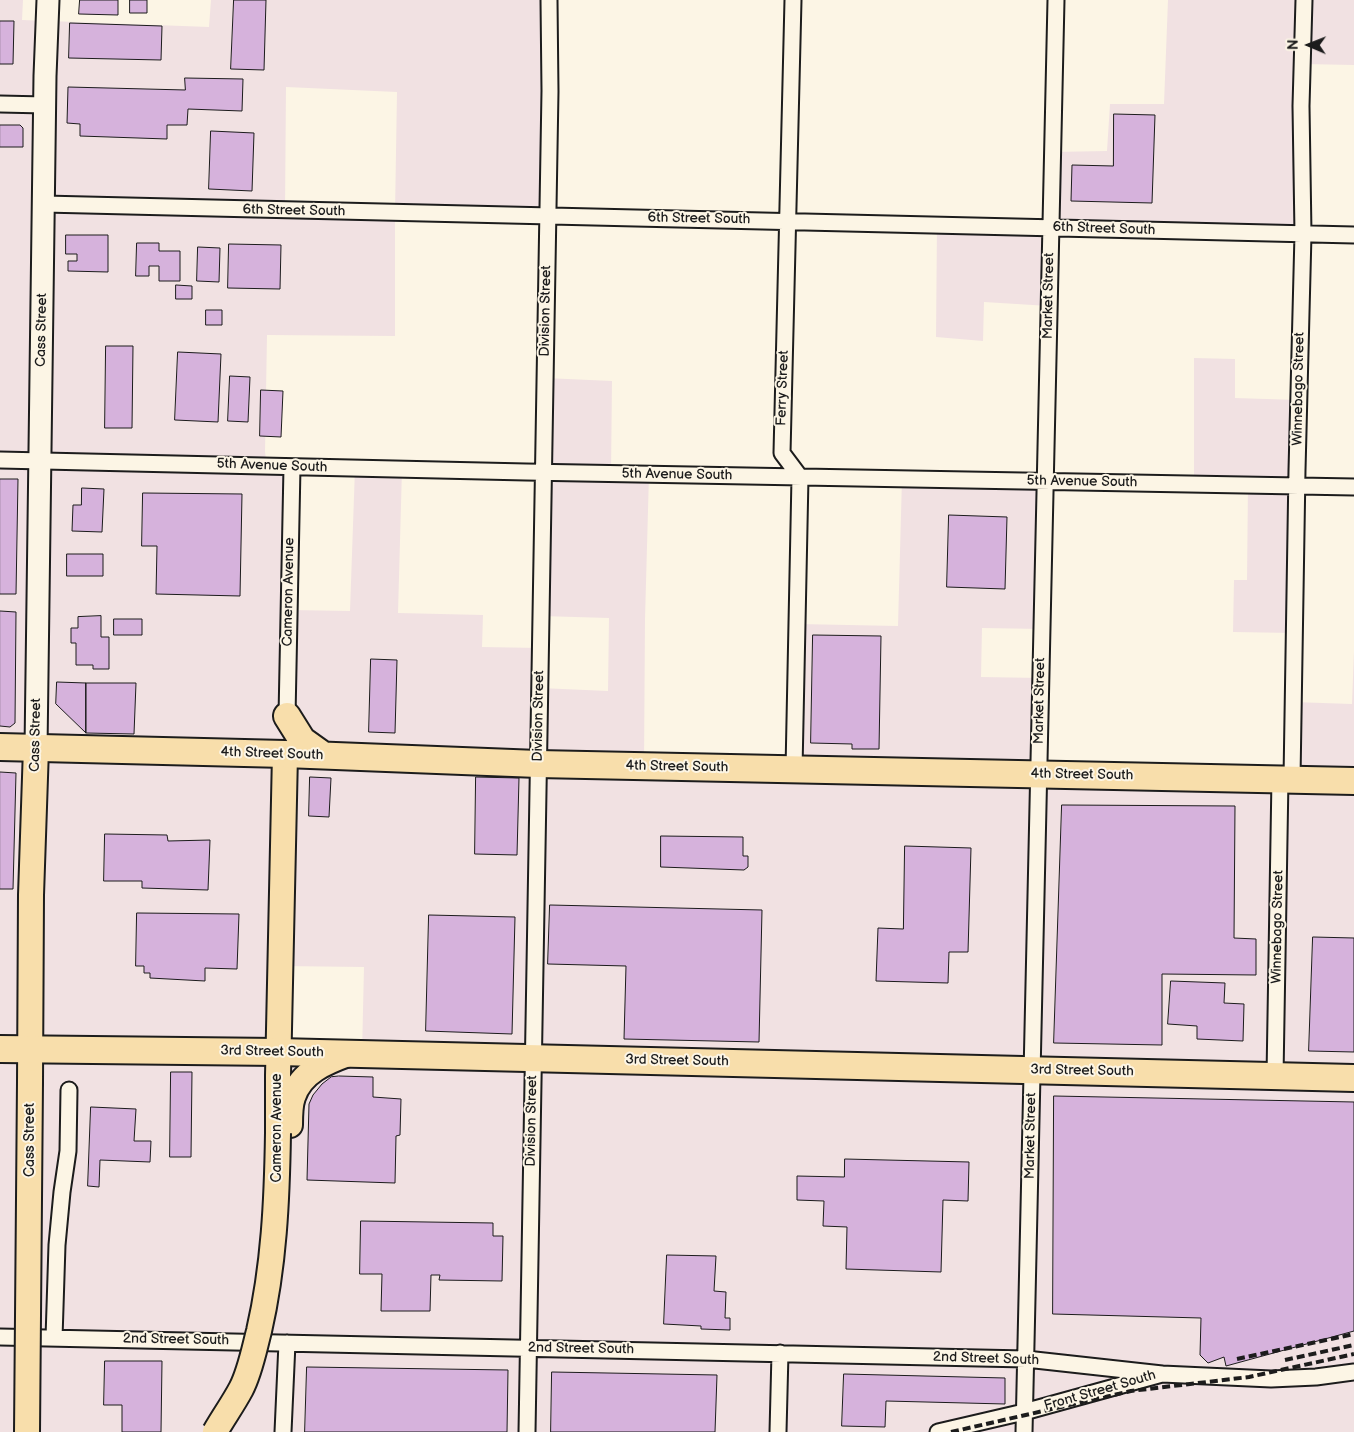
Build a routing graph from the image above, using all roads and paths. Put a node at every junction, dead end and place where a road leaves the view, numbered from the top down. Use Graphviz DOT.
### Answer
graph roads {
  1 [pos="38,0"];
  2 [pos="48,0"];
  3 [pos="549,0"];
  4 [pos="793,0"];
  5 [pos="1056,0"];
  6 [pos="1304,0"];
  7 [pos="46,38"];
  8 [pos="0,104"];
  9 [pos="45,105"];
  10 [pos="44,204"];
  11 [pos="548,216"];
  12 [pos="788,221"];
  13 [pos="1051,227"];
  14 [pos="1303,234"];
  15 [pos="1354,235"];
  16 [pos="0,460"];
  17 [pos="40,460"];
  18 [pos="292,467"];
  19 [pos="543,472"];
  20 [pos="800,476"];
  21 [pos="1045,481"];
  22 [pos="1296,485"];
  23 [pos="1354,487"];
  24 [pos="287,716"];
  25 [pos="0,747"];
  26 [pos="36,748"];
  27 [pos="285,754"];
  28 [pos="324,755"];
  29 [pos="538,764"];
  30 [pos="794,769"];
  31 [pos="1039,774"];
  32 [pos="1286,778"];
  33 [pos="1354,780"];
  34 [pos="0,1049"];
  35 [pos="31,1050"];
  36 [pos="278,1052"];
  37 [pos="348,1054"];
  38 [pos="533,1058"];
  39 [pos="1032,1070"];
  40 [pos="1275,1076"];
  41 [pos="1354,1078"];
  42 [pos="68,1090"];
  43 [pos="284,1134"];
  44 [pos="0,1337"];
  45 [pos="30,1337"];
  46 [pos="54,1338"];
  47 [pos="287,1343"];
  48 [pos="528,1348"];
  49 [pos="780,1354"];
  50 [pos="1026,1359"];
  51 [pos="1354,1372"];
  52 [pos="1162,1374"];
  53 [pos="1024,1412"];
  54 [pos="28,1432"];
  55 [pos="215,1432"];
  56 [pos="283,1432"];
  57 [pos="527,1432"];
  58 [pos="778,1432"];
  59 [pos="938,1432"];
  60 [pos="1024,1432"];
  1 -- 7 [label="main road, Cass Street"];
  2 -- 7 [label="main road, Cass Street"];
  3 -- 11 [label="street, Division Street"];
  4 -- 12 [label="street, Ferry Street"];
  5 -- 13 [label="street, Market Street"];
  6 -- 14 [label="street, Winnebago Street"];
  7 -- 9 [label="main road, Cass Street"];
  8 -- 9 [label="street"];
  9 -- 10 [label="main road, Cass Street"];
  10 -- 11 [label="street, 6th Street South"];
  10 -- 17 [label="main road, Cass Street"];
  11 -- 12 [label="street, 6th Street South"];
  11 -- 19 [label="street, Division Street"];
  12 -- 13 [label="street, 6th Street South"];
  12 -- 20 [label="street, Ferry Street"];
  13 -- 14 [label="street, 6th Street South"];
  13 -- 21 [label="street, Market Street"];
  14 -- 15 [label="street, 6th Street South"];
  14 -- 22 [label="street, Winnebago Street"];
  16 -- 17 [label="street, 5th Avenue South"];
  17 -- 18 [label="street, 5th Avenue South"];
  17 -- 26 [label="main road, Cass Street"];
  18 -- 19 [label="street, 5th Avenue South"];
  18 -- 24 [label="street, Cameron Avenue"];
  19 -- 20 [label="street, 5th Avenue South"];
  19 -- 29 [label="street, Division Street"];
  20 -- 21 [label="street, 5th Avenue South"];
  20 -- 30 [label="street"];
  21 -- 22 [label="street, 5th Avenue South"];
  21 -- 31 [label="street, Market Street"];
  22 -- 23 [label="street, 5th Avenue South"];
  22 -- 32 [label="street, Winnebago Street"];
  24 -- 28 [label="highway"];
  25 -- 26 [label="highway, 4th Street South"];
  26 -- 27 [label="highway, 4th Street South"];
  26 -- 35 [label="main road, Cass Street"];
  27 -- 28 [label="highway, 4th Street South"];
  27 -- 36 [label="main road, Cameron Avenue"];
  28 -- 29 [label="highway, 4th Street South"];
  29 -- 30 [label="highway, 4th Street South"];
  29 -- 38 [label="street, Division Street"];
  30 -- 31 [label="highway, 4th Street South"];
  31 -- 32 [label="highway, 4th Street South"];
  31 -- 39 [label="street, Market Street"];
  32 -- 33 [label="highway, 4th Street South"];
  32 -- 40 [label="street, Winnebago Street"];
  34 -- 35 [label="highway, 3rd Street South"];
  35 -- 36 [label="highway, 3rd Street South"];
  35 -- 54 [label="main road, Cass Street, bridge"];
  36 -- 37 [label="highway, 3rd Street South"];
  36 -- 43 [label="main road, Cameron Avenue"];
  37 -- 38 [label="highway, 3rd Street South"];
  37 -- 43 [label="main road"];
  38 -- 39 [label="highway, 3rd Street South"];
  38 -- 48 [label="street, Division Street"];
  39 -- 40 [label="highway, 3rd Street South"];
  39 -- 50 [label="street, Market Street"];
  40 -- 41 [label="highway, 3rd Street South"];
  42 -- 46 [label="street"];
  43 -- 55 [label="main road, Cameron Avenue, bridge"];
  44 -- 45 [label="street, 2nd Street South"];
  45 -- 46 [label="street, 2nd Street South"];
  45 -- 54 [label="street, Cass Street"];
  46 -- 47 [label="street, 2nd Street South"];
  47 -- 48 [label="street, 2nd Street South"];
  47 -- 56 [label="street"];
  48 -- 49 [label="street, 2nd Street South"];
  48 -- 57 [label="street, Division Street"];
  49 -- 50 [label="street, 2nd Street South"];
  49 -- 58 [label="street"];
  50 -- 52 [label="street, 2nd Street South"];
  50 -- 53 [label="street, Market Street"];
  51 -- 52 [label="street, Front Street South"];
  52 -- 53 [label="street, Front Street South"];
  53 -- 59 [label="street, Front Street South"];
  53 -- 60 [label="street, Market Street"];
}
